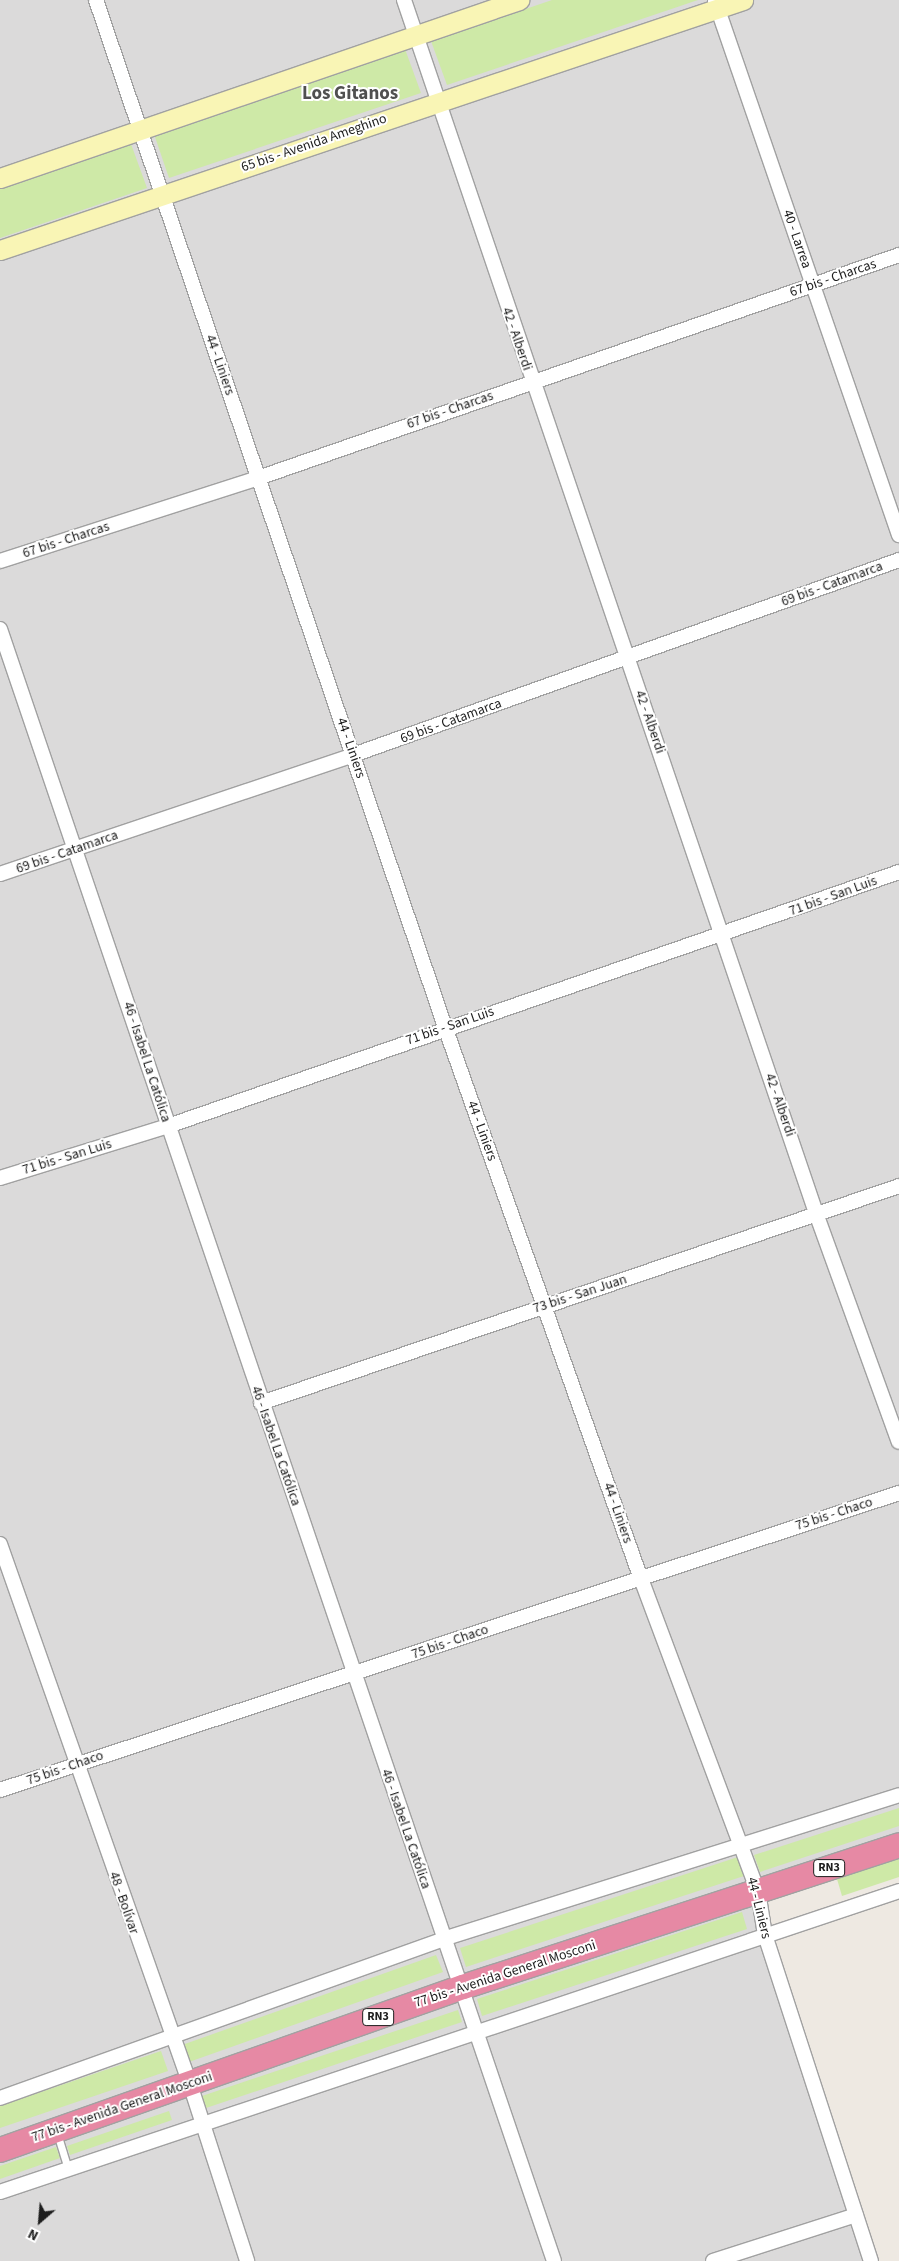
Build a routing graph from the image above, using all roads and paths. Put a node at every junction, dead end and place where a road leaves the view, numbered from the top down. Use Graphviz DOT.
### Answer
graph roads {
  1 [pos="96,0"];
  2 [pos="404,0"];
  3 [pos="519,0"];
  4 [pos="743,0"];
  5 [pos="716,4"];
  6 [pos="416,35"];
  7 [pos="437,100"];
  8 [pos="138,129"];
  9 [pos="0,178"];
  10 [pos="162,195"];
  11 [pos="0,250"];
  12 [pos="899,255"];
  13 [pos="813,285"];
  14 [pos="532,382"];
  15 [pos="258,478"];
  16 [pos="899,535"];
  17 [pos="899,560"];
  18 [pos="0,561"];
  19 [pos="0,629"];
  20 [pos="628,658"];
  21 [pos="353,755"];
  22 [pos="77,848"];
  23 [pos="899,872"];
  24 [pos="0,874"];
  25 [pos="723,936"];
  26 [pos="445,1027"];
  27 [pos="168,1126"];
  28 [pos="0,1178"];
  29 [pos="899,1186"];
  30 [pos="818,1216"];
  31 [pos="544,1305"];
  32 [pos="261,1403"];
  33 [pos="899,1442"];
  34 [pos="899,1492"];
  35 [pos="0,1544"];
  36 [pos="640,1576"];
  37 [pos="354,1674"];
  38 [pos="75,1763"];
  39 [pos="0,1790"];
  40 [pos="899,1795"];
  41 [pos="899,1846"];
  42 [pos="741,1848"];
  43 [pos="758,1891"];
  44 [pos="899,1891"];
  45 [pos="765,1935"];
  46 [pos="443,1939"];
  47 [pos="464,1987"];
  48 [pos="477,2029"];
  49 [pos="170,2037"];
  50 [pos="190,2084"];
  51 [pos="0,2098"];
  52 [pos="202,2122"];
  53 [pos="56,2130"];
  54 [pos="0,2150"];
  55 [pos="68,2168"];
  56 [pos="0,2192"];
  57 [pos="856,2215"];
  58 [pos="247,2261"];
  59 [pos="554,2261"];
  60 [pos="713,2261"];
  61 [pos="871,2261"];
  1 -- 8 [label="street, 44 - Liniers"];
  2 -- 6 [label="street, 42 - Alberdi"];
  3 -- 6 [label="main road"];
  4 -- 5 [label="main road, 65 bis - Avenida Ameghino"];
  5 -- 7 [label="main road, 65 bis - Avenida Ameghino"];
  5 -- 13 [label="street, 40 - Larrea"];
  6 -- 7 [label="street, 42 - Alberdi"];
  6 -- 8 [label="main road"];
  7 -- 10 [label="main road, 65 bis - Avenida Ameghino"];
  7 -- 14 [label="street, 42 - Alberdi"];
  8 -- 9 [label="main road"];
  8 -- 10 [label="street, 44 - Liniers"];
  10 -- 11 [label="main road, 65 bis - Avenida Ameghino"];
  10 -- 15 [label="street, 44 - Liniers"];
  12 -- 13 [label="street, 67 bis - Charcas"];
  13 -- 14 [label="street, 67 bis - Charcas"];
  13 -- 16 [label="street, 40 - Larrea"];
  14 -- 15 [label="street, 67 bis - Charcas"];
  14 -- 20 [label="street, 42 - Alberdi"];
  15 -- 18 [label="street, 67 bis - Charcas"];
  15 -- 21 [label="street, 44 - Liniers"];
  17 -- 20 [label="street, 69 bis - Catamarca"];
  19 -- 22 [label="street, 46 - Isabel La Católica"];
  20 -- 21 [label="street, 69 bis - Catamarca"];
  20 -- 25 [label="street, 42 - Alberdi"];
  21 -- 22 [label="street, 69 bis - Catamarca"];
  21 -- 26 [label="street, 44 - Liniers"];
  22 -- 24 [label="street, 69 bis - Catamarca"];
  22 -- 27 [label="street, 46 - Isabel La Católica"];
  23 -- 25 [label="street, 71 bis - San Luis"];
  25 -- 26 [label="street, 71 bis - San Luis"];
  25 -- 30 [label="street, 42 - Alberdi"];
  26 -- 27 [label="street, 71 bis - San Luis"];
  26 -- 31 [label="street, 44 - Liniers"];
  27 -- 28 [label="street, 71 bis - San Luis"];
  27 -- 32 [label="street, 46 - Isabel La Católica"];
  29 -- 30 [label="street, 73 bis - San Juan"];
  30 -- 31 [label="street, 73 bis - San Juan"];
  30 -- 33 [label="street, 42 - Alberdi"];
  31 -- 32 [label="street, 73 bis - San Juan"];
  31 -- 36 [label="street, 44 - Liniers"];
  32 -- 37 [label="street, 46 - Isabel La Católica"];
  34 -- 36 [label="street, 75 bis - Chaco"];
  35 -- 38 [label="street, 48 - Bolívar"];
  36 -- 37 [label="street, 75 bis - Chaco"];
  36 -- 42 [label="street, 44 - Liniers"];
  37 -- 38 [label="street, 75 bis - Chaco"];
  37 -- 46 [label="street, 46 - Isabel La Católica"];
  38 -- 39 [label="street, 75 bis - Chaco"];
  38 -- 49 [label="street, 48 - Bolívar"];
  40 -- 42 [label="street"];
  41 -- 43 [label="highway, 77 bis - Avenida General Mosconi / RN3"];
  42 -- 43 [label="street, 44 - Liniers"];
  42 -- 46 [label="street"];
  43 -- 45 [label="street, 44 - Liniers"];
  43 -- 47 [label="highway, 77 bis - Avenida General Mosconi / RN3"];
  44 -- 45 [label="street"];
  45 -- 48 [label="street"];
  45 -- 57 [label="street, 44 - Liniers"];
  46 -- 47 [label="street, 46 - Isabel La Católica"];
  46 -- 49 [label="street"];
  47 -- 48 [label="street, 46 - Isabel La Católica"];
  47 -- 50 [label="highway, 77 bis - Avenida General Mosconi / RN3"];
  48 -- 52 [label="street"];
  48 -- 59 [label="street, 46 - Isabel La Católica"];
  49 -- 50 [label="street, 48 - Bolívar"];
  49 -- 51 [label="street"];
  50 -- 52 [label="street, 48 - Bolívar"];
  50 -- 53 [label="highway, 77 bis - Avenida General Mosconi / RN3"];
  52 -- 55 [label="street"];
  52 -- 58 [label="street, 48 - Bolívar"];
  53 -- 54 [label="highway, 77 bis - Avenida General Mosconi / RN3"];
  53 -- 55 [label="lane"];
  55 -- 56 [label="street"];
  57 -- 60 [label="street"];
  57 -- 61 [label="street, 44 - Liniers"];
}
